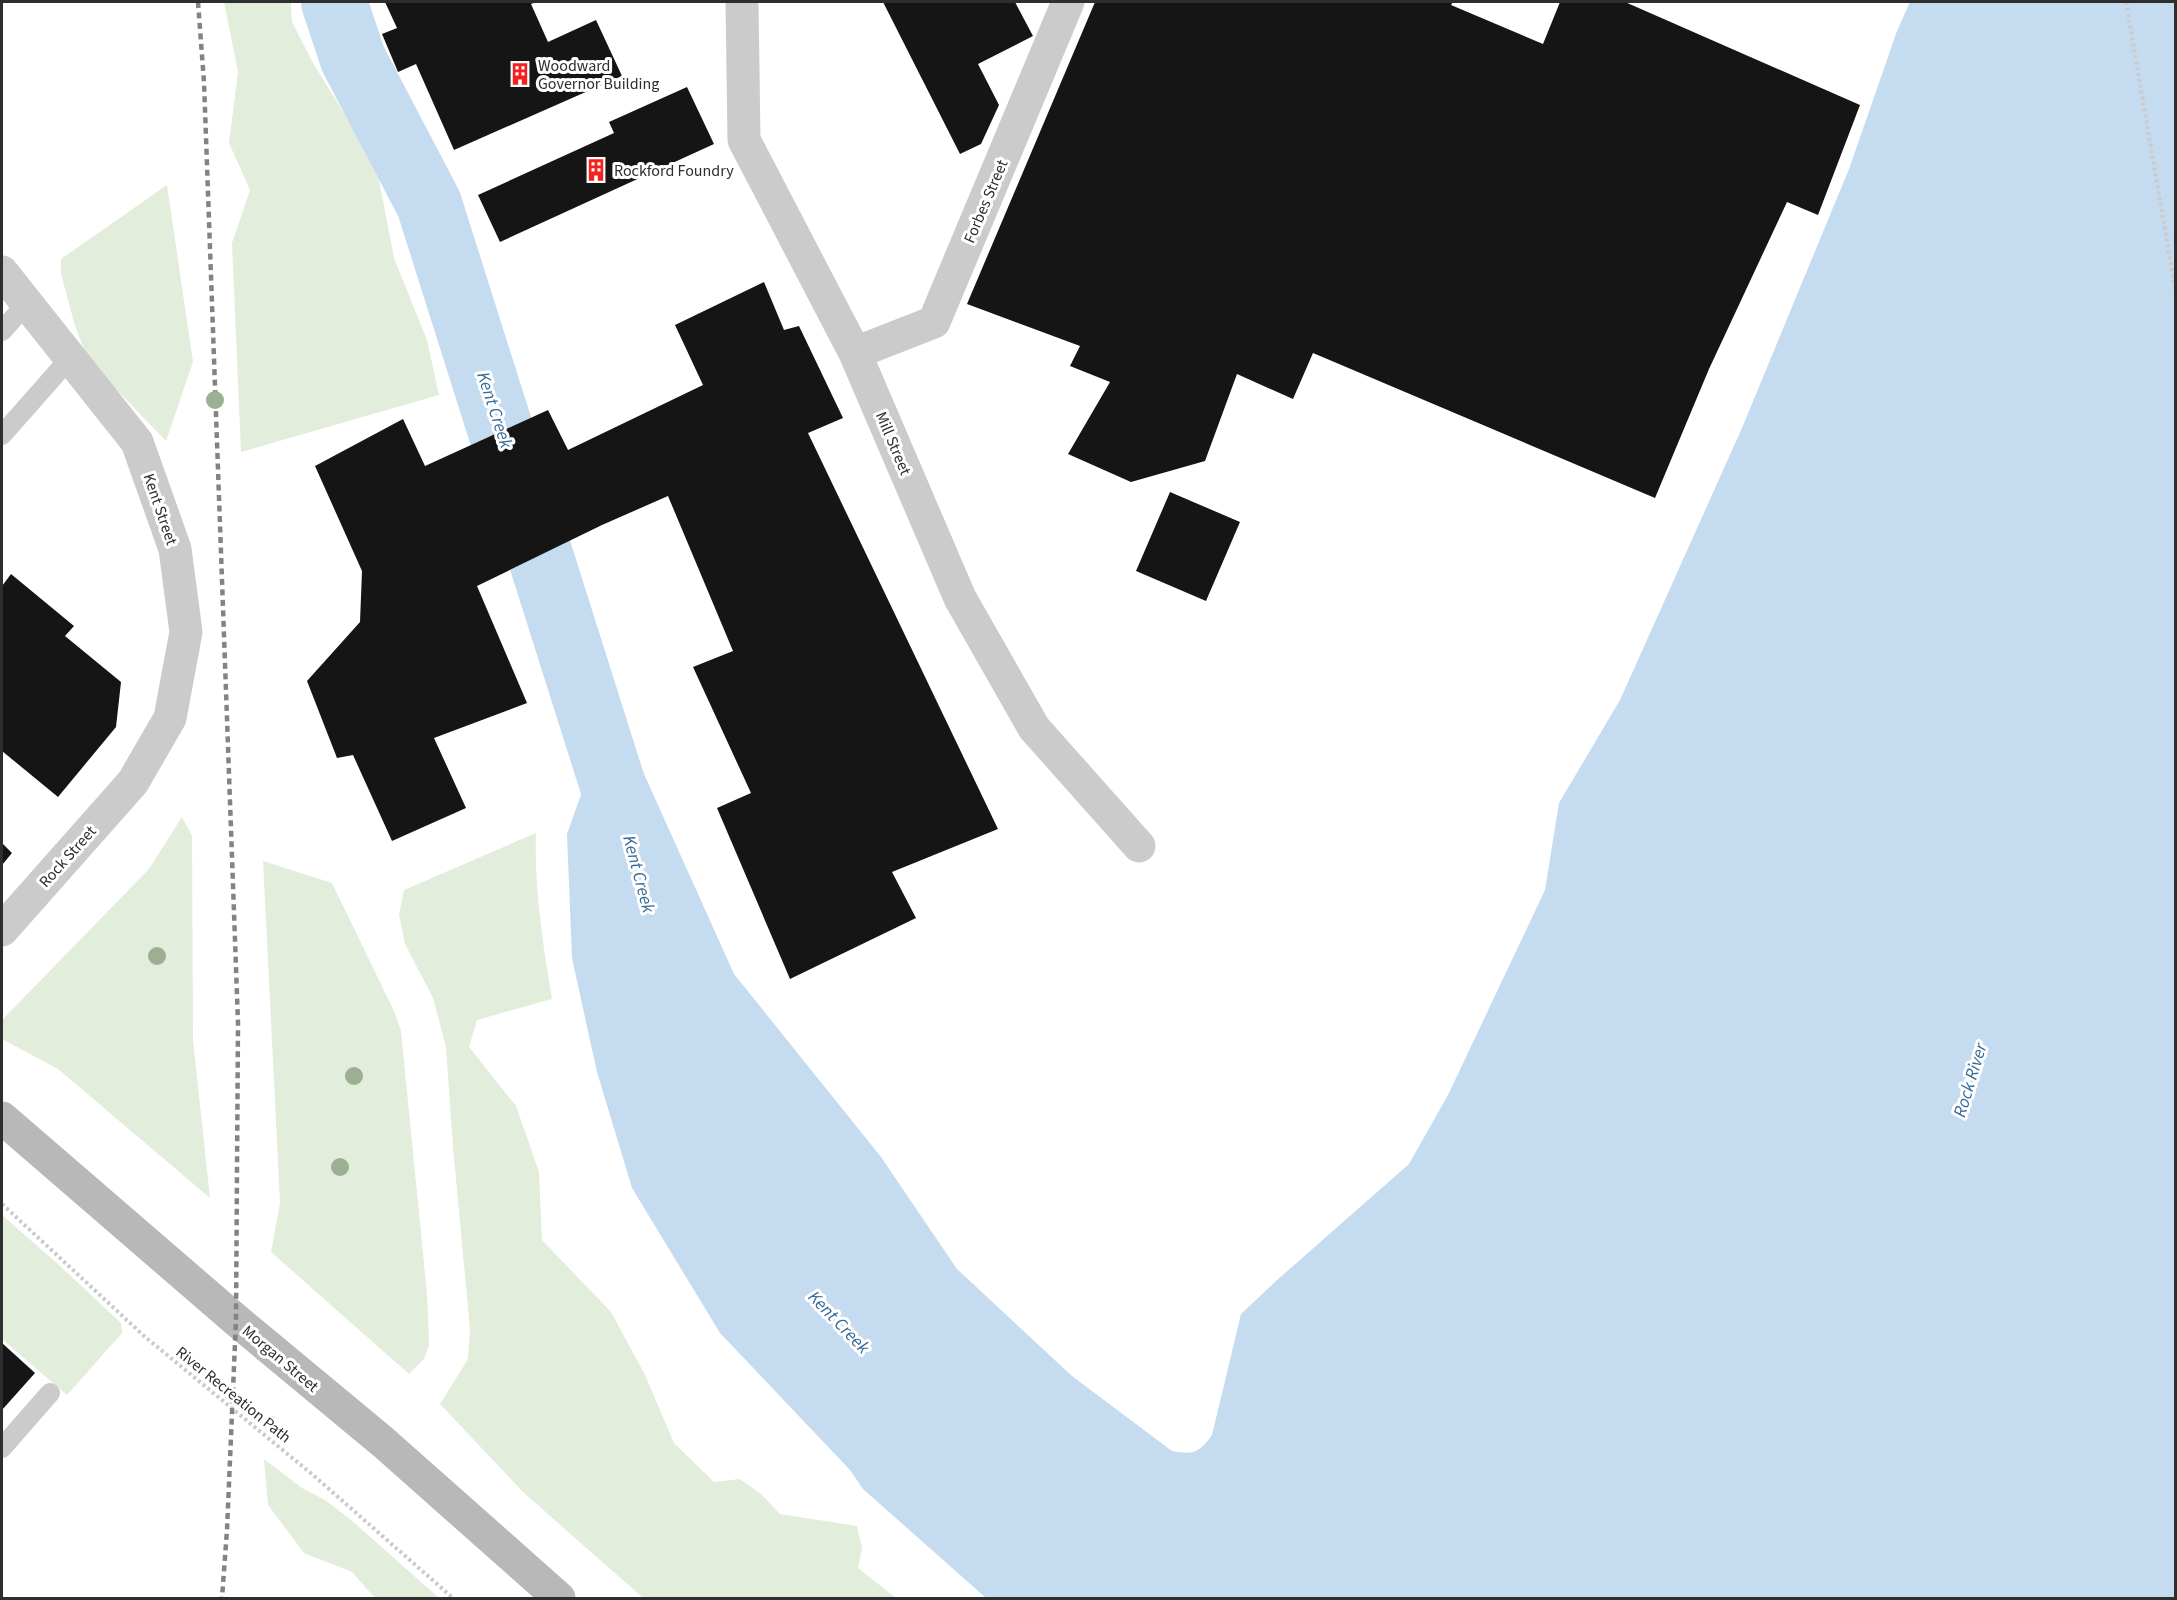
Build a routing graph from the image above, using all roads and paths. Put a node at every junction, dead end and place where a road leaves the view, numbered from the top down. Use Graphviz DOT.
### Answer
graph roads {
  1 [pos="742,2"];
  2 [pos="1068,2"];
  3 [pos="2126,2"];
  4 [pos="2,272"];
  5 [pos="2175,294"];
  6 [pos="27,303"];
  7 [pos="2,331"];
  8 [pos="855,353"];
  9 [pos="70,358"];
  10 [pos="2,435"];
  11 [pos="133,782"];
  12 [pos="1139,846"];
  13 [pos="2,930"];
  14 [pos="2,1118"];
  15 [pos="2,1204"];
  16 [pos="50,1393"];
  17 [pos="2,1448"];
  18 [pos="453,1599"];
  19 [pos="559,1599"];
  1 -- 8 [label="street, Mill Street"];
  2 -- 8 [label="street, Forbes Street"];
  3 -- 5 [label="path"];
  4 -- 6 [label="street, Kent Street"];
  6 -- 7 [label="lane"];
  6 -- 9 [label="street, Kent Street"];
  8 -- 12 [label="street, Mill Street"];
  9 -- 10 [label="lane"];
  9 -- 11 [label="street, Kent Street"];
  11 -- 13 [label="street, Rock Street"];
  14 -- 19 [label="main road, Morgan Street"];
  15 -- 18 [label="path, River Recreation Path"];
  16 -- 17 [label="lane"];
}
